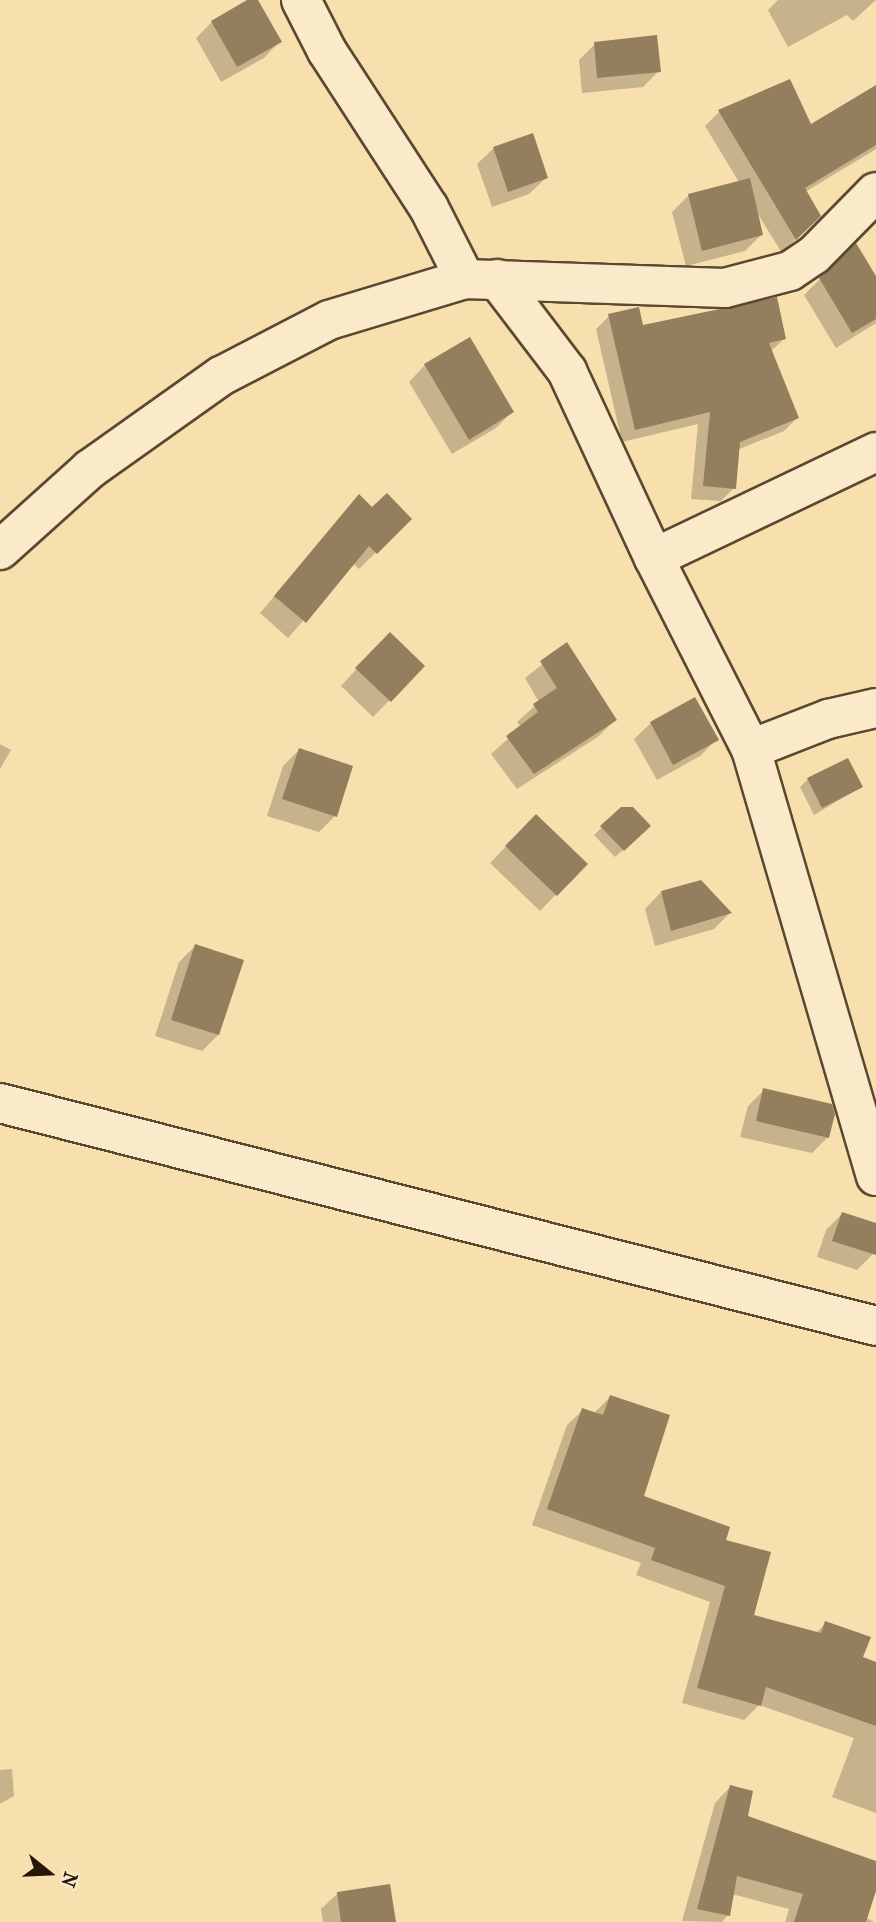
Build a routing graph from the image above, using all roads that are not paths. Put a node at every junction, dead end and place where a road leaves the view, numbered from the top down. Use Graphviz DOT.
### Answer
graph roads {
  1 [pos="301,0"];
  2 [pos="876,192"];
  3 [pos="481,279"];
  4 [pos="876,453"];
  5 [pos="0,550"];
  6 [pos="653,558"];
  7 [pos="876,708"];
  8 [pos="751,749"];
  9 [pos="0,1103"];
  10 [pos="876,1176"];
  11 [pos="876,1326"];
  1 -- 3 [label="street"];
  2 -- 3 [label="street"];
  3 -- 5 [label="street"];
  3 -- 6 [label="street"];
  4 -- 6 [label="street"];
  6 -- 8 [label="street"];
  7 -- 8 [label="street"];
  8 -- 10 [label="street"];
  9 -- 11 [label="street"];
}
